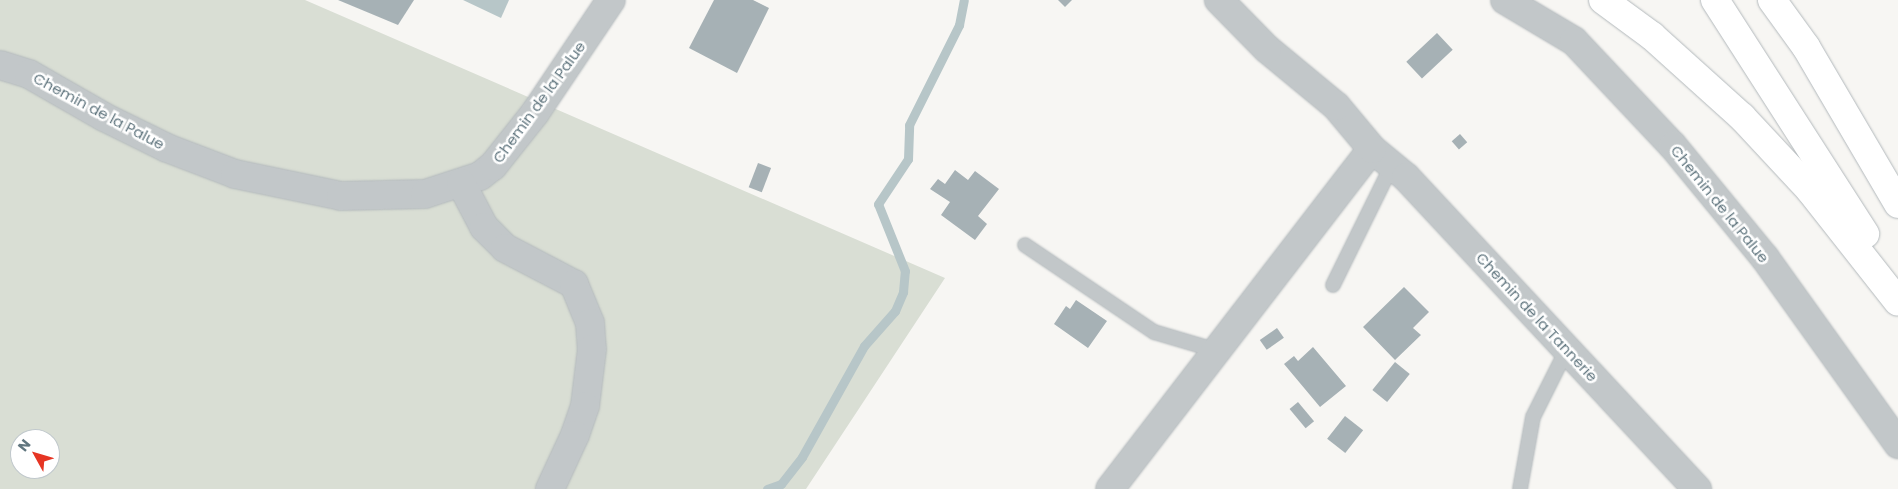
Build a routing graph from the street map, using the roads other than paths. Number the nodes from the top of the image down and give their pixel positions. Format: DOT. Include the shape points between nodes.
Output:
graph roads {
  1 [pos="611,0"];
  2 [pos="1219,0"];
  3 [pos="1505,0"];
  4 [pos="1603,0"];
  5 [pos="1715,0"];
  6 [pos="1772,0"];
  7 [pos="0,65"];
  8 [pos="1382,157"];
  9 [pos="461,183"];
  10 [pos="1898,204"];
  11 [pos="1025,245"];
  12 [pos="1333,285"];
  13 [pos="1898,286"];
  14 [pos="1898,302"];
  15 [pos="1567,348"];
  16 [pos="1218,351"];
  17 [pos="1898,444"];
  18 [pos="550,489"];
  19 [pos="1110,489"];
  20 [pos="1520,489"];
  21 [pos="1696,489"];
  1 -- 9 [label="street, Chemin de la Palue" via="504,154 480,176"];
  2 -- 8 [label="street, Chemin de la Tannerie" via="1267,49 1336,106"];
  3 -- 17 [label="street, Chemin de la Palue" via="1574,41 1673,146 1765,258"];
  4 -- 14 [label="main road" via="1652,36 1748,123 1810,190"];
  5 -- 13 [label="main road"];
  6 -- 10 [label="main road" via="1806,47"];
  7 -- 9 [label="street, Chemin de la Palue" via="29,74 104,117 168,148 235,174 341,196 425,194"];
  8 -- 12 [label="lane"];
  8 -- 15 [label="street, Chemin de la Tannerie"];
  8 -- 16 [label="street"];
  9 -- 18 [label="street" via="484,227 505,248 574,284 590,323 592,349 585,406"];
  11 -- 16 [label="lane" via="1154,332"];
  15 -- 20 [label="lane" via="1533,417"];
  15 -- 21 [label="street, Chemin de la Tannerie"];
  16 -- 19 [label="street"];
}
